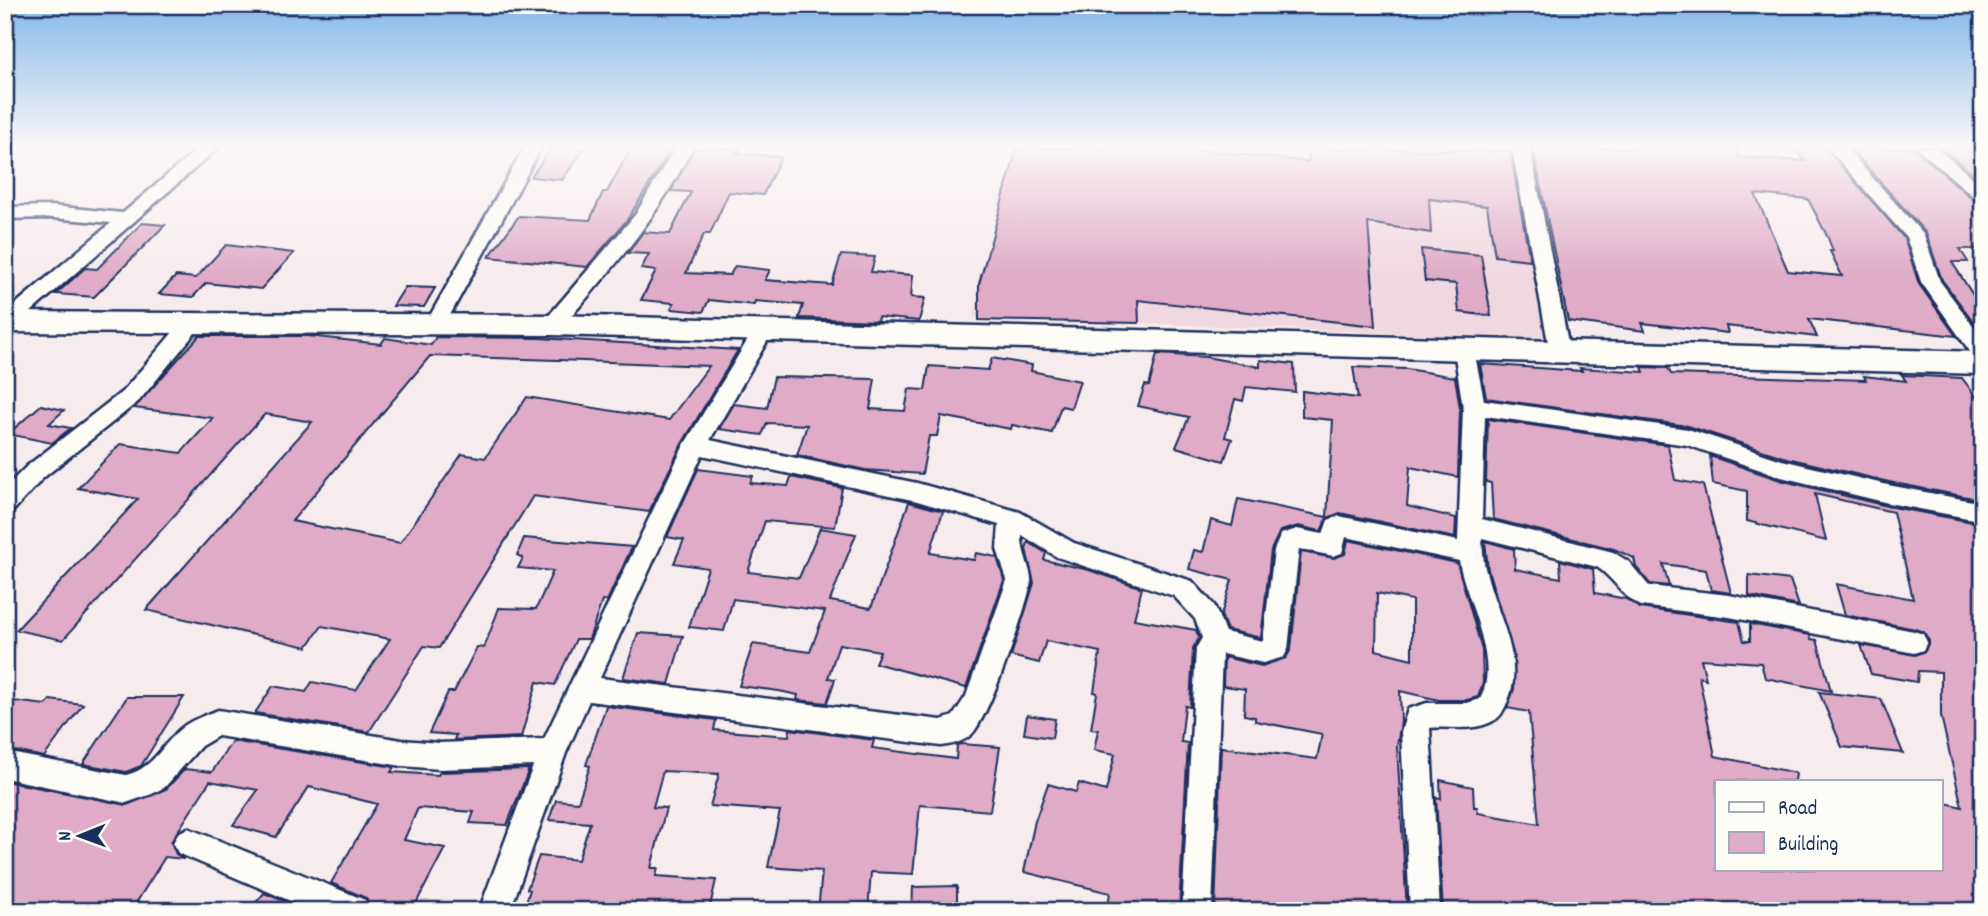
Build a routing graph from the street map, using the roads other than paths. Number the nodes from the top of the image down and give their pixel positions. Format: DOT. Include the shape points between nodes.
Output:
graph roads {
  1 [pos="159,191"];
  2 [pos="509,191"];
  3 [pos="661,191"];
  4 [pos="1529,191"];
  5 [pos="1875,191"];
  6 [pos="5,213"];
  7 [pos="125,219"];
  8 [pos="192,322"];
  9 [pos="6,323"];
  10 [pos="436,323"];
  11 [pos="552,324"];
  12 [pos="763,331"];
  13 [pos="1464,350"];
  14 [pos="1560,353"];
  15 [pos="1983,355"];
  16 [pos="1983,363"];
  17 [pos="1474,406"];
  18 [pos="695,445"];
  19 [pos="5,504"];
  20 [pos="1983,512"];
  21 [pos="1012,519"];
  22 [pos="1471,526"];
  23 [pos="1471,554"];
  24 [pos="1216,641"];
  25 [pos="1914,642"];
  26 [pos="582,688"];
  27 [pos="552,752"];
  28 [pos="5,765"];
  29 [pos="188,843"];
  30 [pos="334,908"];
  31 [pos="494,911"];
  32 [pos="1197,911"];
  33 [pos="1425,911"];
  1 -- 7 [label="street"];
  2 -- 10 [label="street"];
  3 -- 11 [label="street" via="629,236"];
  4 -- 14 [label="street"];
  5 -- 15 [label="street" via="1915,235 1931,282"];
  6 -- 7 [label="street"];
  7 -- 9 [label="street"];
  8 -- 9 [label="main road"];
  8 -- 10 [label="main road"];
  8 -- 19 [label="street" via="131,397 35,472"];
  10 -- 11 [label="main road"];
  11 -- 12 [label="main road"];
  12 -- 13 [label="main road"];
  12 -- 18 [label="street"];
  13 -- 14 [label="main road"];
  13 -- 17 [label="street"];
  14 -- 16 [label="main road"];
  17 -- 20 [label="street" via="1688,438 1781,468"];
  17 -- 22 [label="street"];
  18 -- 21 [label="street" via="917,492"];
  18 -- 26 [label="street"];
  21 -- 24 [label="street" via="1066,550 1183,588 1205,613"];
  21 -- 26 [label="street" via="1009,549 1019,580 977,702 963,725 951,732"];
  22 -- 23 [label="street"];
  22 -- 25 [label="street" via="1604,559 1620,569 1641,595 1741,608"];
  23 -- 24 [label="street" via="1339,526 1333,546 1290,541 1275,649 1263,652"];
  23 -- 33 [label="street" via="1500,664 1499,686 1492,705 1475,716 1431,713 1419,718 1415,732"];
  24 -- 32 [label="street" via="1209,648"];
  26 -- 27 [label="street"];
  27 -- 28 [label="street" via="402,753 218,723 186,738 167,767 137,787 126,789"];
  27 -- 31 [label="street"];
  29 -- 30 [label="street"];
}
